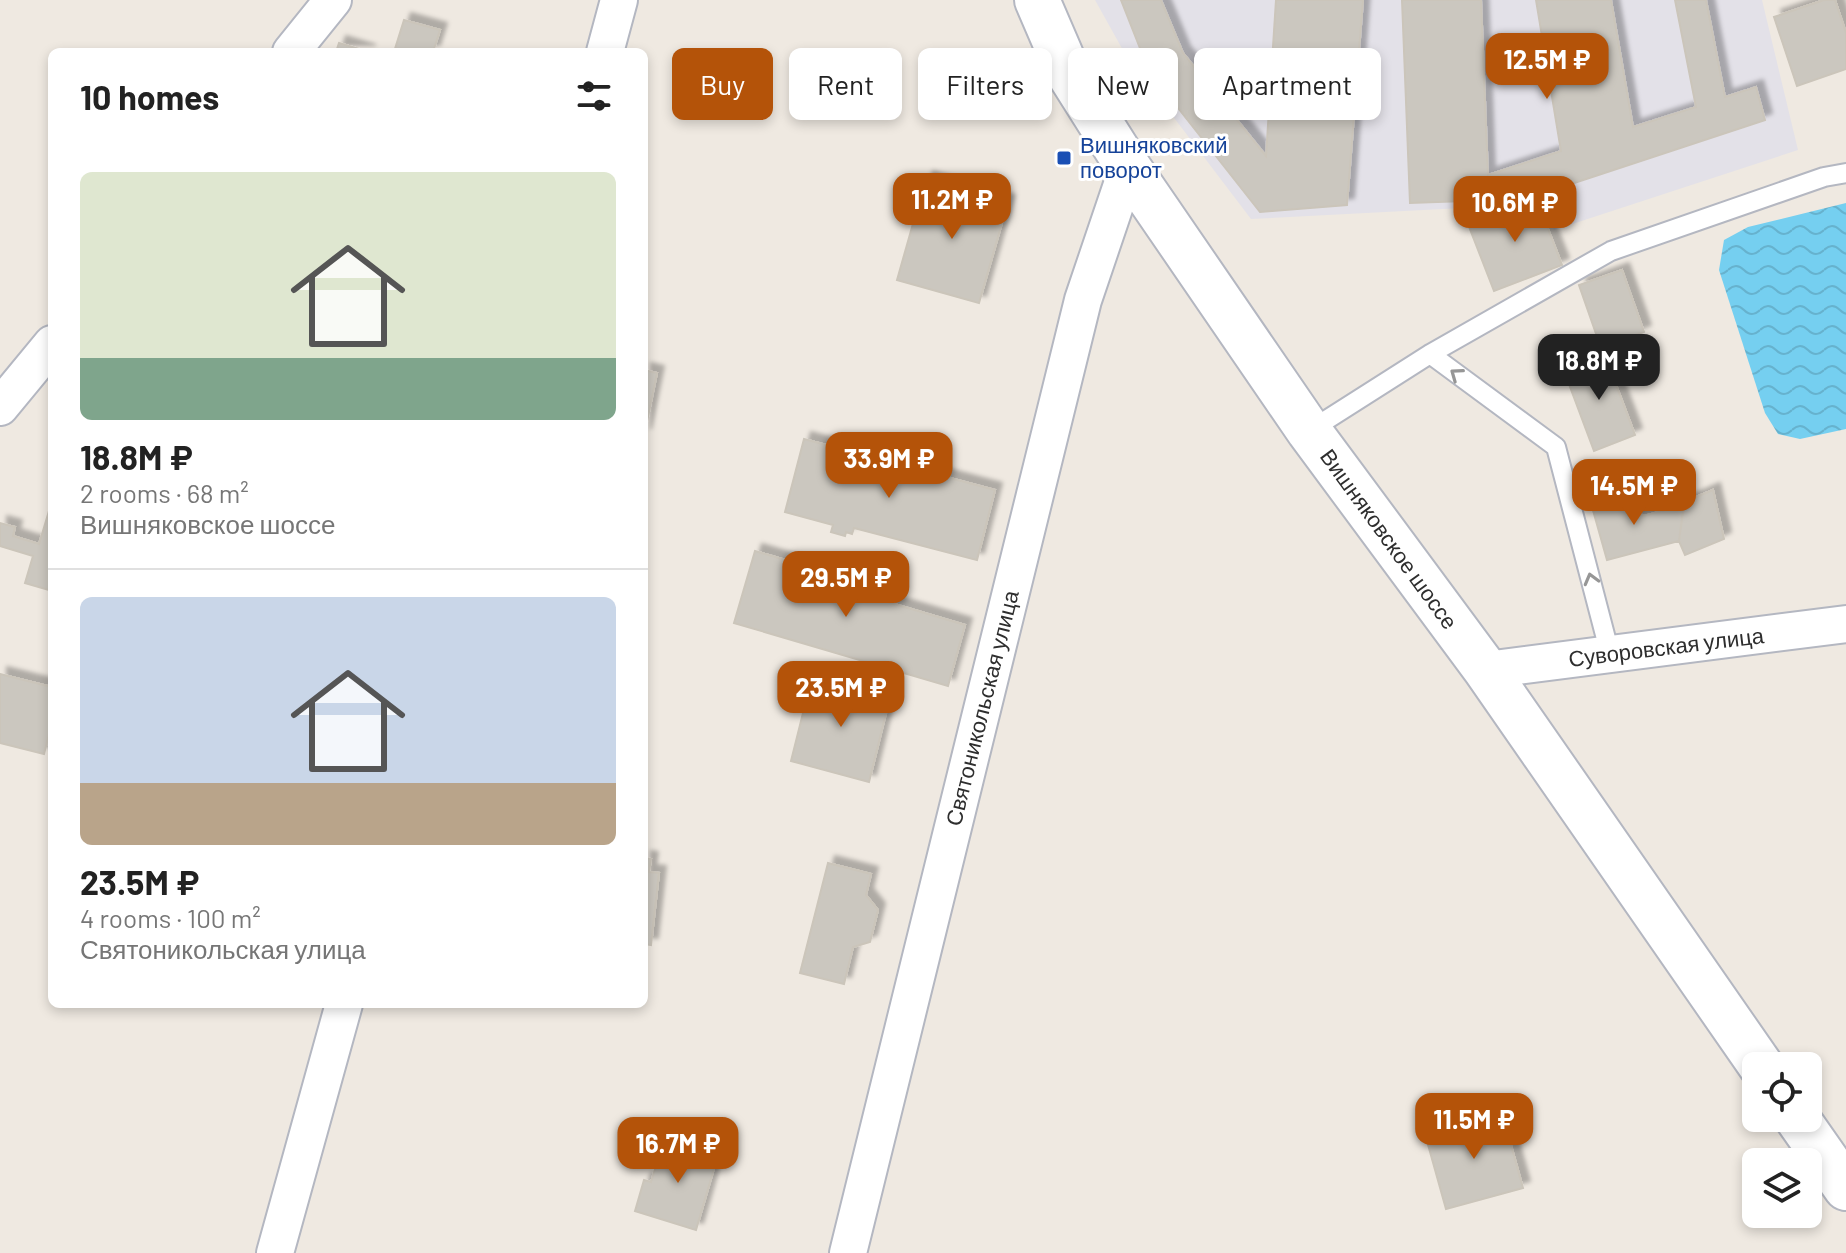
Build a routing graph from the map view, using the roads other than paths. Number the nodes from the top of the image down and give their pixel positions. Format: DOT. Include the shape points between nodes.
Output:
graph roads {
  1 [pos="333,0"];
  2 [pos="619,0"];
  3 [pos="1037,0"];
  4 [pos="294,48"];
  5 [pos="606,48"];
  6 [pos="1128,167"];
  7 [pos="1846,173"];
  8 [pos="48,349"];
  9 [pos="1430,354"];
  10 [pos="0,407"];
  11 [pos="1309,431"];
  12 [pos="1838,618"];
  13 [pos="1610,654"];
  14 [pos="1486,670"];
  15 [pos="343,1008"];
  16 [pos="1751,1052"];
  17 [pos="1807,1132"];
  18 [pos="1846,1188"];
  19 [pos="275,1253"];
  20 [pos="848,1253"];
  1 -- 4 [label="street"];
  2 -- 5 [label="street"];
  3 -- 6 [label="street, Вишняковское шоссе" via="1068,72"];
  6 -- 11 [label="street, Вишняковское шоссе"];
  6 -- 20 [label="street, Святоникольская улица" via="1083,300"];
  7 -- 9 [label="lane" via="1611,251"];
  8 -- 10 [label="street"];
  9 -- 11 [label="lane"];
  13 -- 9 [label="lane, one-way" via="1556,447"];
  11 -- 14 [label="street, Вишняковское шоссе"];
  12 -- 13 [label="street, Суворовская улица"];
  13 -- 14 [label="street, Суворовская улица"];
  14 -- 16 [label="street, Вишняковское шоссе"];
  15 -- 19 [label="street"];
  17 -- 18 [label="street"];
}
